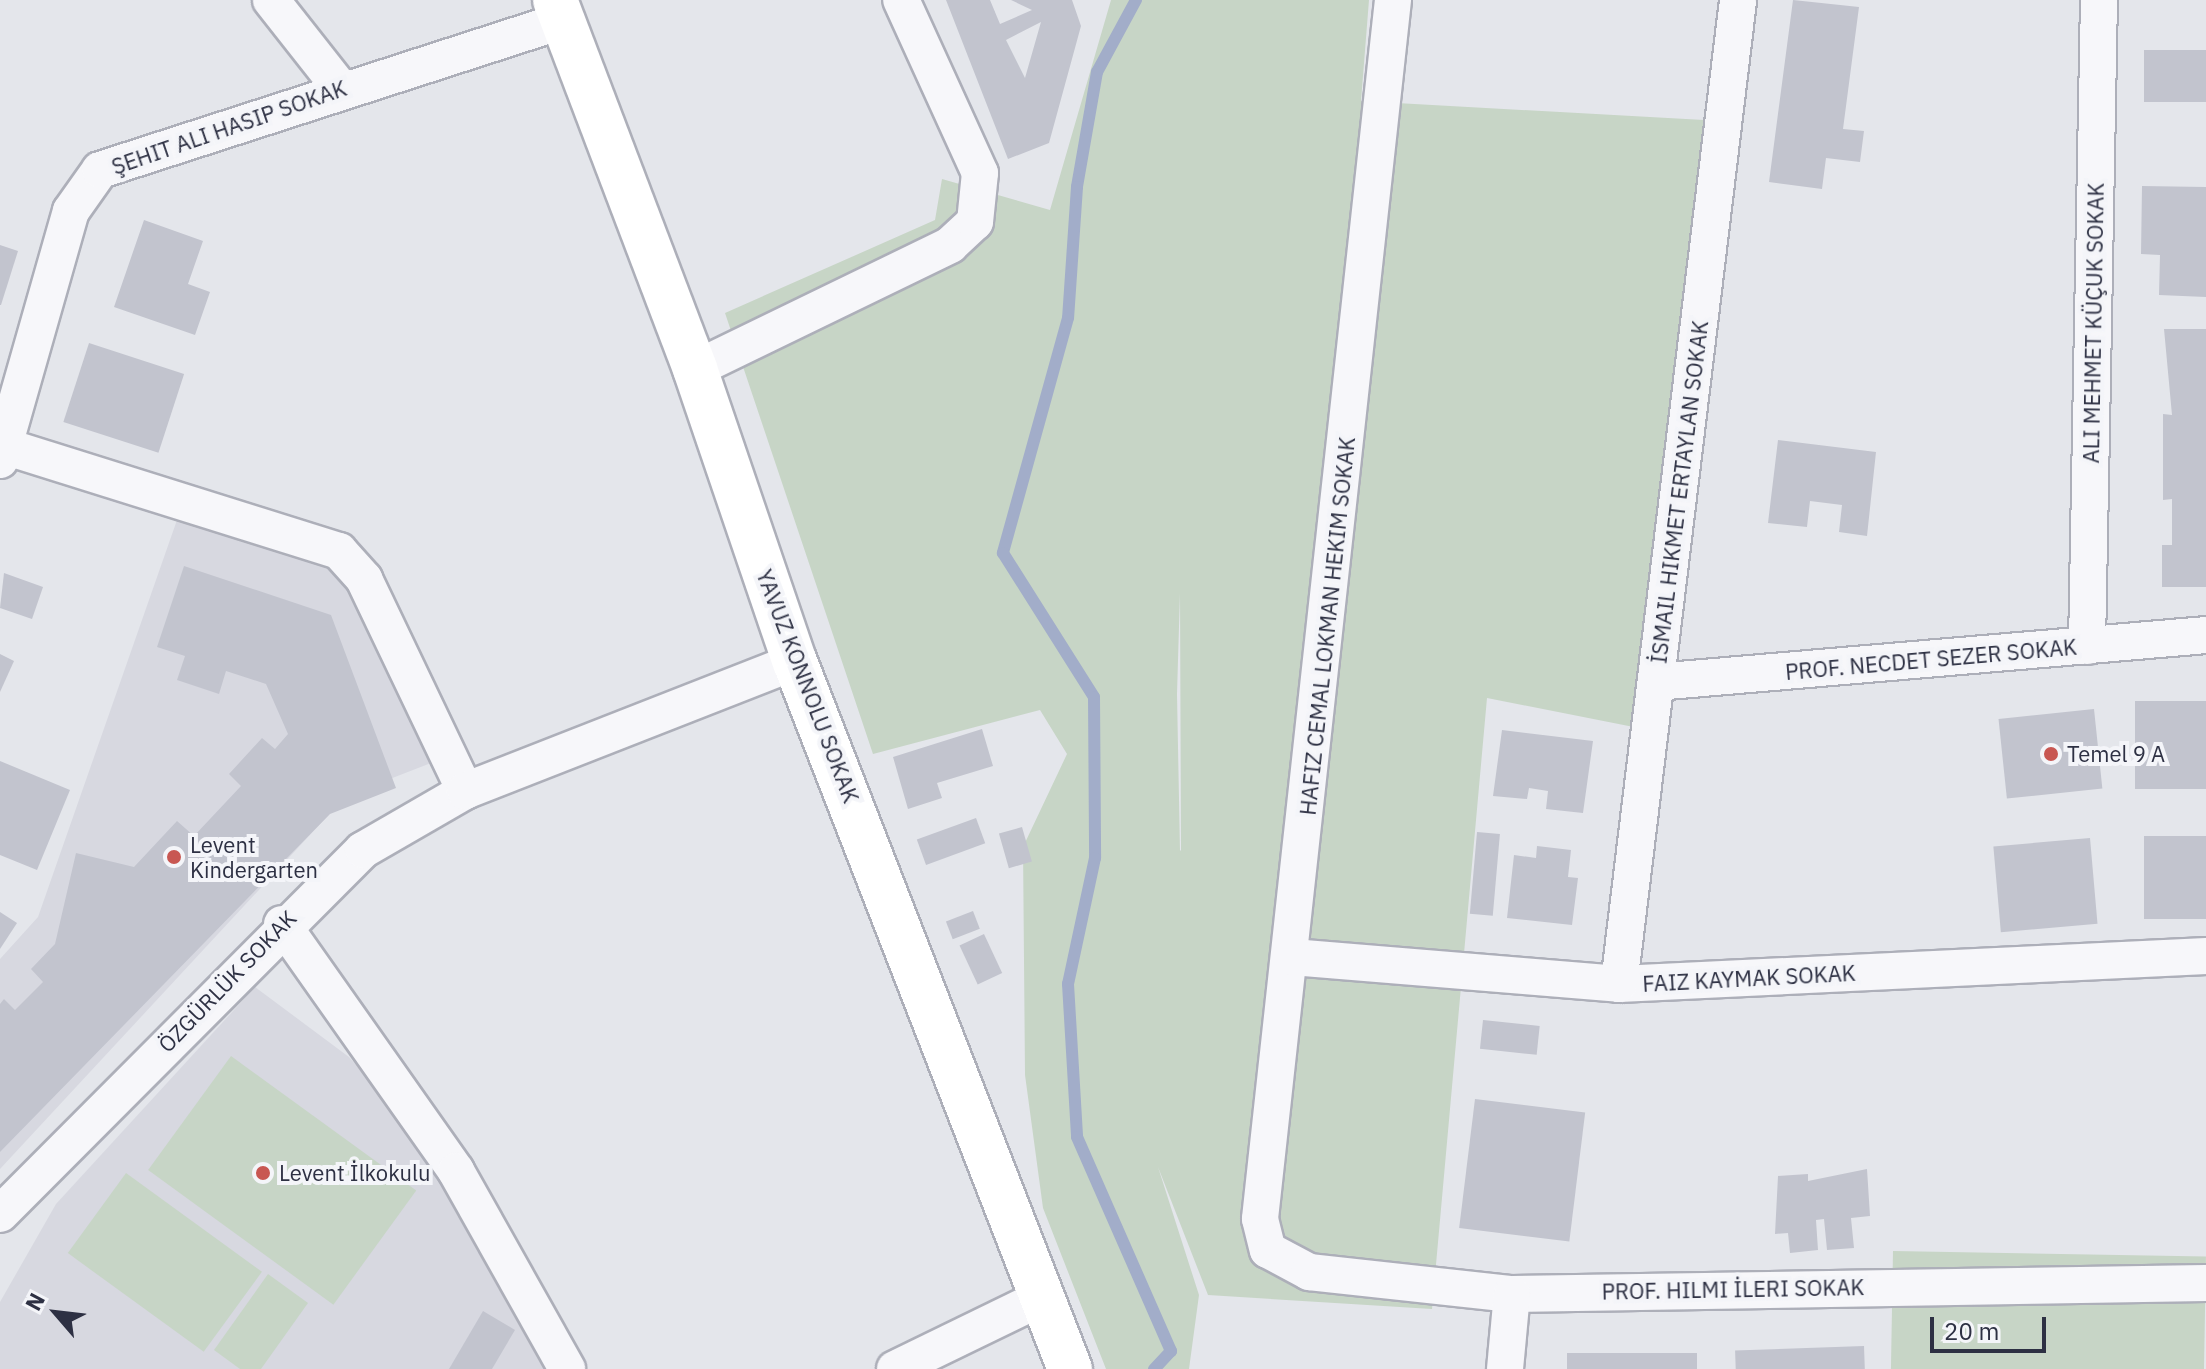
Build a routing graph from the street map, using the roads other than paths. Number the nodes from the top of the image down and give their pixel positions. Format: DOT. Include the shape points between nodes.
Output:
graph roads {
  1 [pos="271,0"];
  2 [pos="901,0"];
  3 [pos="1393,0"];
  4 [pos="1738,0"];
  5 [pos="2099,0"];
  6 [pos="558,10"];
  7 [pos="341,89"];
  8 [pos="695,369"];
  9 [pos="2,453"];
  10 [pos="2206,635"];
  11 [pos="2087,646"];
  12 [pos="795,662"];
  13 [pos="1656,682"];
  14 [pos="465,791"];
  15 [pos="282,924"];
  16 [pos="2206,956"];
  17 [pos="1292,957"];
  18 [pos="1619,984"];
  19 [pos="0,1214"];
  20 [pos="1268,1250"];
  21 [pos="2206,1283"];
  22 [pos="1512,1294"];
  23 [pos="1043,1297"];
  24 [pos="567,1369"];
  25 [pos="895,1369"];
  26 [pos="1070,1369"];
  27 [pos="1505,1369"];
  1 -- 7 [label="street"];
  2 -- 8 [label="street" via="980,173 975,222 950,245"];
  3 -- 17 [label="street, HAFIZ CEMAL LOKMAN HEKIM SOKAK"];
  4 -- 13 [label="street, İSMAIL HIKMET ERTAYLAN SOKAK"];
  5 -- 11 [label="street, ALI MEHMET KÜÇUK SOKAK"];
  6 -- 7 [label="street, ŞEHIT ALI HASIP SOKAK"];
  6 -- 8 [label="street, YAVUZ KONNOLU SOKAK"];
  7 -- 9 [label="street, ŞEHIT ALI HASIP SOKAK" via="123,159 90,178 71,211"];
  8 -- 12 [label="street, YAVUZ KONNOLU SOKAK"];
  9 -- 14 [label="street" via="339,551 364,579"];
  10 -- 11 [label="street, PROF. NECDET SEZER SOKAK"];
  11 -- 13 [label="street, PROF. NECDET SEZER SOKAK"];
  12 -- 14 [label="street, ÖZGÜRLÜK SOKAK"];
  12 -- 23 [label="street, YAVUZ KONNOLU SOKAK"];
  13 -- 18 [label="street, İSMAIL HIKMET ERTAYLAN SOKAK"];
  14 -- 15 [label="street, ÖZGÜRLÜK SOKAK" via="363,850"];
  15 -- 19 [label="street, ÖZGÜRLÜK SOKAK"];
  15 -- 24 [label="street" via="456,1171"];
  16 -- 18 [label="street, FAIZ KAYMAK SOKAK"];
  17 -- 18 [label="street, FAIZ KAYMAK SOKAK"];
  17 -- 20 [label="street, HAFIZ CEMAL LOKMAN HEKIM SOKAK" via="1260,1219"];
  20 -- 22 [label="street, PROF. HILMI İLERI SOKAK" via="1309,1272"];
  21 -- 22 [label="street, PROF. HILMI İLERI SOKAK"];
  22 -- 27 [label="street"];
  23 -- 25 [label="street"];
  23 -- 26 [label="street, YAVUZ KONNOLU SOKAK"];
}
